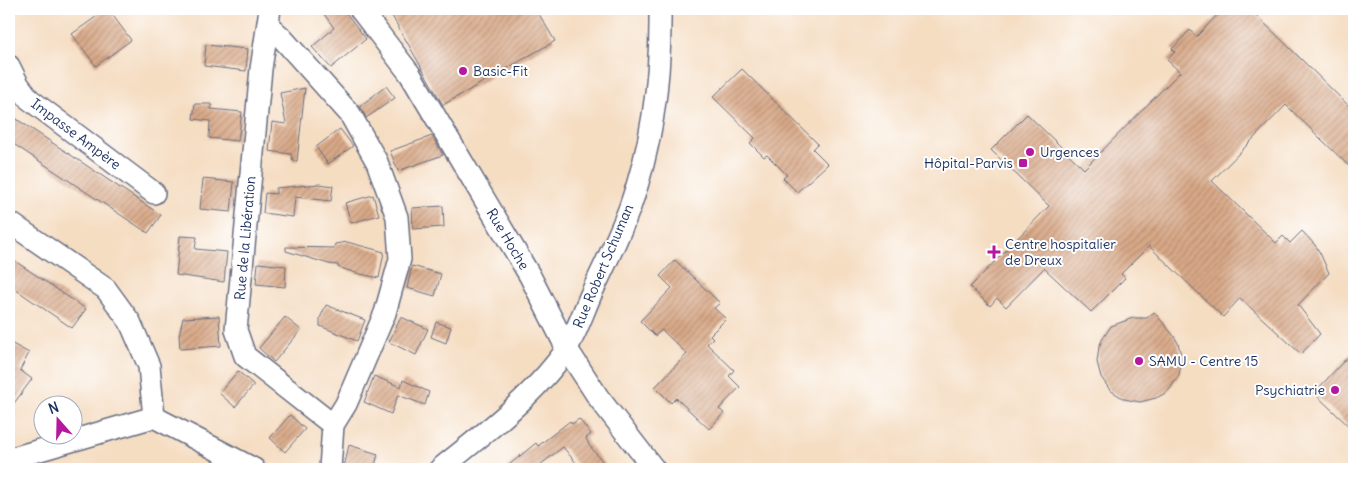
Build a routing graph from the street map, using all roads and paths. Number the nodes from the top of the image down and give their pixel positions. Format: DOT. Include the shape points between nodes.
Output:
graph roads {
  1 [pos="360,9"];
  2 [pos="660,9"];
  3 [pos="269,17"];
  4 [pos="9,66"];
  5 [pos="154,193"];
  6 [pos="9,222"];
  7 [pos="566,349"];
  8 [pos="154,416"];
  9 [pos="332,425"];
  10 [pos="9,459"];
  11 [pos="254,469"];
  12 [pos="330,469"];
  13 [pos="440,469"];
  14 [pos="654,469"];
  1 -- 7 [label="street, Rue Hoche" via="410,74 530,276"];
  2 -- 7 [label="street, Rue Robert Schuman" via="657,92 644,158 623,226"];
  3 -- 9 [label="street, Rue de la Libération" via="236,330 245,356"];
  3 -- 9 [label="street" via="282,38 350,114 377,162 398,217 400,259 385,313 346,404"];
  4 -- 5 [label="street, Impasse Ampère" via="29,99"];
  6 -- 8 [label="street" via="106,289 130,322 149,366"];
  7 -- 13 [label="street, Rue Robert Schuman" via="518,403"];
  7 -- 14 [label="street, Rue Hoche" via="598,397"];
  8 -- 10 [label="street"];
  8 -- 11 [label="street"];
  9 -- 12 [label="street"];
}
